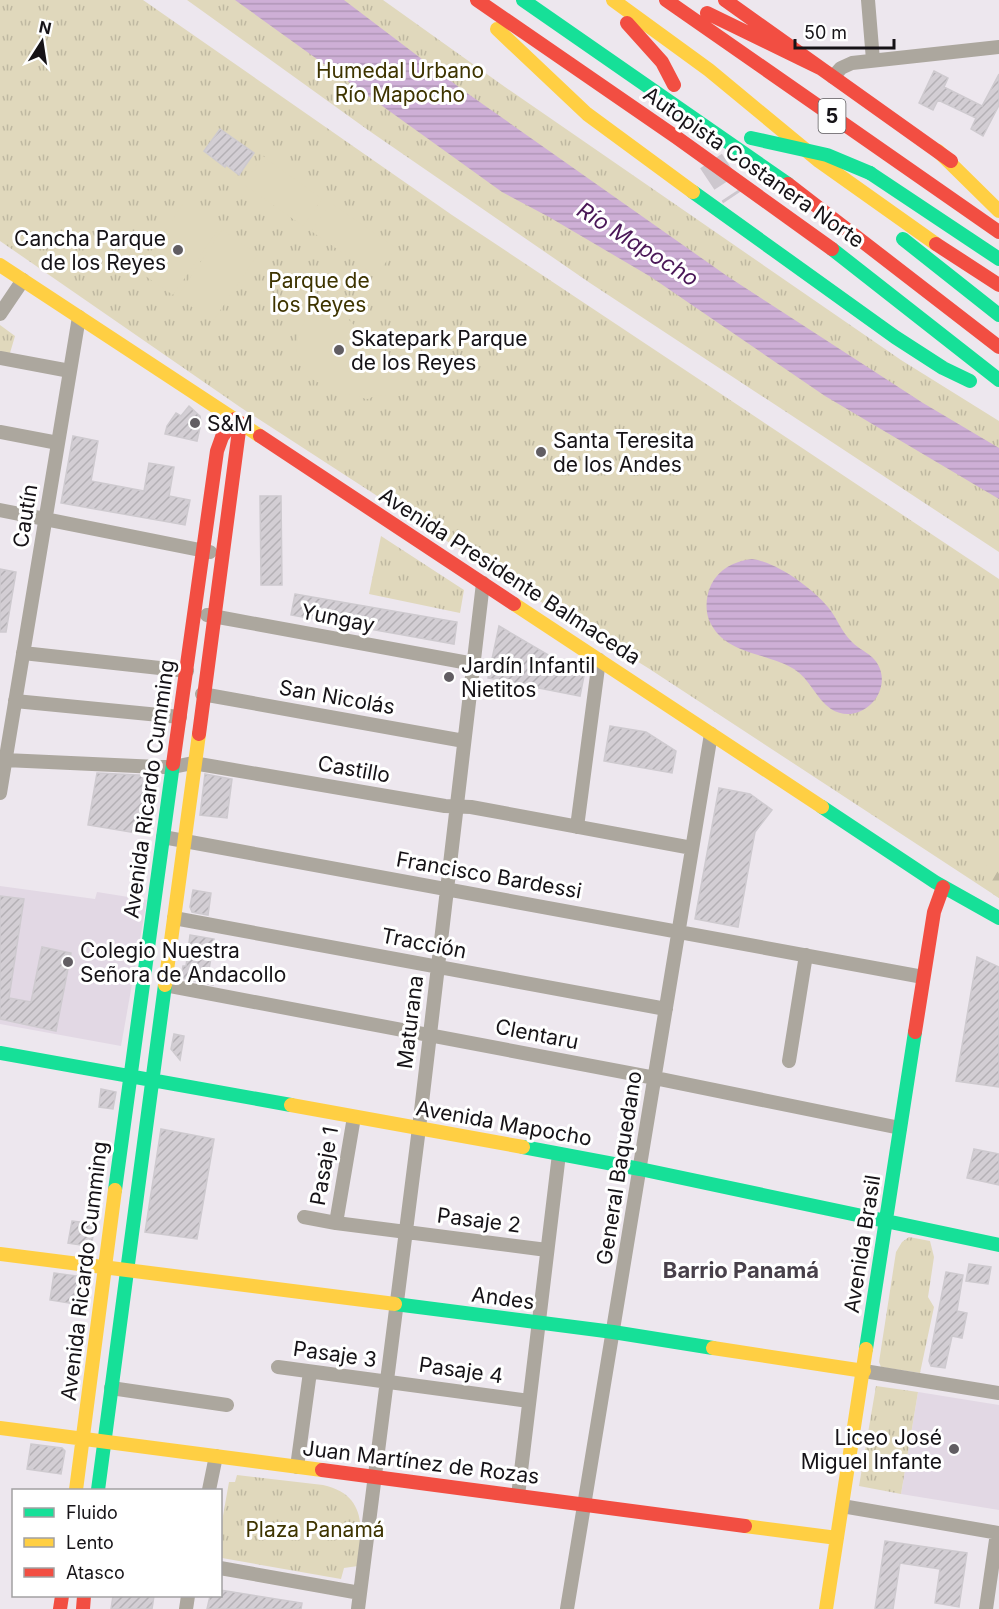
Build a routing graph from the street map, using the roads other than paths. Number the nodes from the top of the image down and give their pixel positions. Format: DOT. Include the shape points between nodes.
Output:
graph roads {
  1 [pos="467,0"];
  2 [pos="477,0"];
  3 [pos="523,0"];
  4 [pos="603,0"];
  5 [pos="613,0"];
  6 [pos="666,0"];
  7 [pos="681,0"];
  8 [pos="725,0"];
  9 [pos="868,0"];
  10 [pos="999,47"];
  11 [pos="873,60"];
  12 [pos="828,73"];
  13 [pos="674,85"];
  14 [pos="686,111"];
  15 [pos="938,151"];
  16 [pos="819,161"];
  17 [pos="999,194"];
  18 [pos="999,211"];
  19 [pos="999,232"];
  20 [pos="999,259"];
  21 [pos="0,265"];
  22 [pos="23,280"];
  23 [pos="999,285"];
  24 [pos="0,314"];
  25 [pos="999,315"];
  26 [pos="79,317"];
  27 [pos="903,323"];
  28 [pos="999,347"];
  29 [pos="0,358"];
  30 [pos="70,371"];
  31 [pos="999,380"];
  32 [pos="970,381"];
  33 [pos="237,421"];
  34 [pos="0,432"];
  35 [pos="58,443"];
  36 [pos="0,510"];
  37 [pos="45,519"];
  38 [pos="204,551"];
  39 [pos="221,555"];
  40 [pos="483,583"];
  41 [pos="195,612"];
  42 [pos="213,616"];
  43 [pos="23,653"];
  44 [pos="599,660"];
  45 [pos="474,664"];
  46 [pos="187,671"];
  47 [pos="202,694"];
  48 [pos="15,701"];
  49 [pos="180,717"];
  50 [pos="711,734"];
  51 [pos="465,741"];
  52 [pos="5,760"];
  53 [pos="193,763"];
  54 [pos="173,767"];
  55 [pos="0,793"];
  56 [pos="457,807"];
  57 [pos="577,827"];
  58 [pos="163,837"];
  59 [pos="184,840"];
  60 [pos="692,848"];
  61 [pos="943,887"];
  62 [pos="447,889"];
  63 [pos="174,918"];
  64 [pos="999,918"];
  65 [pos="679,932"];
  66 [pos="807,955"];
  67 [pos="438,967"];
  68 [pos="923,976"];
  69 [pos="165,985"];
  70 [pos="666,1009"];
  71 [pos="430,1036"];
  72 [pos="0,1053"];
  73 [pos="789,1061"];
  74 [pos="130,1075"];
  75 [pos="152,1078"];
  76 [pos="655,1078"];
  77 [pos="354,1117"];
  78 [pos="419,1128"];
  79 [pos="900,1128"];
  80 [pos="558,1154"];
  81 [pos="640,1169"];
  82 [pos="304,1217"];
  83 [pos="886,1220"];
  84 [pos="336,1223"];
  85 [pos="406,1232"];
  86 [pos="999,1245"];
  87 [pos="547,1250"];
  88 [pos="0,1254"];
  89 [pos="106,1268"];
  90 [pos="127,1271"];
  91 [pos="396,1305"];
  92 [pos="538,1323"];
  93 [pos="613,1332"];
  94 [pos="278,1367"];
  95 [pos="864,1371"];
  96 [pos="310,1372"];
  97 [pos="387,1382"];
  98 [pos="111,1388"];
  99 [pos="999,1393"];
  100 [pos="529,1401"];
  101 [pos="227,1405"];
  102 [pos="0,1428"];
  103 [pos="83,1438"];
  104 [pos="104,1441"];
  105 [pos="216,1456"];
  106 [pos="297,1467"];
  107 [pos="375,1477"];
  108 [pos="76,1489"];
  109 [pos="98,1489"];
  110 [pos="209,1489"];
  111 [pos="518,1496"];
  112 [pos="585,1504"];
  113 [pos="843,1506"];
  114 [pos="998,1533"];
  115 [pos="837,1538"];
  116 [pos="222,1568"];
  117 [pos="360,1593"];
  118 [pos="358,1609"];
  119 [pos="567,1609"];
  120 [pos="826,1609"];
  121 [pos="986,1609"];
  1 -- 32 [label="main road" via="574,102 623,142 895,337"];
  2 -- 31 [label="main road, Autopista Costanera Norte" via="828,244"];
  3 -- 14 [label="main road, Autopista Costanera Norte"];
  4 -- 13 [label="main road" via="650,47"];
  5 -- 16 [label="main road, 5" via="709,70"];
  6 -- 19 [label="main road, 5"];
  7 -- 12 [label="main road"];
  8 -- 12 [label="main road"];
  9 -- 11 [label="street"];
  10 -- 11 [label="street"];
  11 -- 12 [label="street"];
  12 -- 15 [label="main road"];
  14 -- 20 [label="main road, bridge" via="751,138 855,164"];
  14 -- 28 [label="main road, Autopista Costanera Norte" via="793,187"];
  15 -- 17 [label="main road"];
  15 -- 18 [label="main road"];
  16 -- 23 [label="main road, 5"];
  16 -- 25 [label="main road" via="919,252"];
  21 -- 22 [label="main road, Avenida Presidente Balmaceda"];
  22 -- 24 [label="street"];
  22 -- 26 [label="main road, Avenida Presidente Balmaceda"];
  26 -- 30 [label="street, Cautín"];
  26 -- 33 [label="main road, Avenida Presidente Balmaceda"];
  27 -- 31 [label="main road"];
  29 -- 30 [label="street"];
  30 -- 35 [label="street, Cautín"];
  33 -- 38 [label="main road, Avenida Ricardo Cumming" via="222,437 217,451"];
  33 -- 39 [label="main road, Avenida Ricardo Cumming"];
  33 -- 40 [label="main road, Avenida Presidente Balmaceda"];
  34 -- 35 [label="street"];
  35 -- 37 [label="street, Cautín"];
  36 -- 37 [label="street"];
  37 -- 38 [label="street"];
  37 -- 43 [label="street, Cautín"];
  38 -- 39 [label="street"];
  38 -- 41 [label="main road, Avenida Ricardo Cumming"];
  39 -- 42 [label="main road, Avenida Ricardo Cumming"];
  40 -- 44 [label="main road, Avenida Presidente Balmaceda"];
  40 -- 45 [label="street, Maturana"];
  41 -- 42 [label="street, Yungay"];
  41 -- 46 [label="main road, Avenida Ricardo Cumming"];
  42 -- 45 [label="street, Yungay"];
  42 -- 47 [label="main road, Avenida Ricardo Cumming"];
  43 -- 46 [label="street"];
  43 -- 48 [label="street, Cautín"];
  44 -- 50 [label="main road, Avenida Presidente Balmaceda"];
  44 -- 57 [label="street"];
  45 -- 51 [label="street, Maturana"];
  46 -- 49 [label="main road, Avenida Ricardo Cumming"];
  47 -- 51 [label="street, San Nicolás"];
  47 -- 53 [label="main road, Avenida Ricardo Cumming"];
  48 -- 49 [label="street"];
  48 -- 52 [label="street, Cautín"];
  49 -- 54 [label="main road, Avenida Ricardo Cumming"];
  50 -- 60 [label="street, General Baquedano"];
  50 -- 61 [label="main road, Avenida Presidente Balmaceda"];
  51 -- 56 [label="street, Maturana"];
  52 -- 54 [label="street, Castillo"];
  52 -- 55 [label="street, Cautín"];
  53 -- 54 [label="street, Castillo"];
  53 -- 56 [label="street, Castillo"];
  53 -- 59 [label="main road, Avenida Ricardo Cumming"];
  54 -- 58 [label="main road, Avenida Ricardo Cumming"];
  56 -- 57 [label="street, Castillo"];
  56 -- 62 [label="street, Maturana"];
  57 -- 60 [label="street, Castillo"];
  58 -- 59 [label="street, Francisco Bardessi"];
  58 -- 74 [label="main road, Avenida Ricardo Cumming"];
  59 -- 62 [label="street, Francisco Bardessi"];
  59 -- 63 [label="main road, Avenida Ricardo Cumming"];
  60 -- 65 [label="street, General Baquedano"];
  61 -- 64 [label="main road, Avenida Presidente Balmaceda"];
  61 -- 68 [label="main road, Avenida Brasil" via="934,912"];
  62 -- 65 [label="street, Francisco Bardessi"];
  62 -- 67 [label="street, Maturana"];
  63 -- 67 [label="street, Tracción"];
  63 -- 69 [label="main road, Avenida Ricardo Cumming"];
  65 -- 66 [label="street, Francisco Bardessi"];
  65 -- 70 [label="street, General Baquedano"];
  66 -- 68 [label="street, Francisco Bardessi"];
  66 -- 73 [label="street"];
  67 -- 70 [label="street, Tracción"];
  67 -- 71 [label="street, Maturana"];
  68 -- 79 [label="main road, Avenida Brasil"];
  69 -- 71 [label="street, Clentaru"];
  69 -- 75 [label="main road, Avenida Ricardo Cumming"];
  70 -- 76 [label="street, General Baquedano"];
  71 -- 76 [label="street, Clentaru"];
  71 -- 78 [label="street, Maturana"];
  72 -- 74 [label="main road, Avenida Mapocho"];
  74 -- 75 [label="main road, Avenida Mapocho"];
  74 -- 89 [label="main road, Avenida Ricardo Cumming"];
  75 -- 77 [label="main road, Avenida Mapocho"];
  75 -- 90 [label="main road, Avenida Ricardo Cumming"];
  76 -- 79 [label="street, Clentaru"];
  76 -- 81 [label="street, General Baquedano"];
  77 -- 78 [label="main road, Avenida Mapocho"];
  77 -- 84 [label="street, Pasaje 1"];
  78 -- 80 [label="main road, Avenida Mapocho"];
  78 -- 85 [label="street, Maturana"];
  79 -- 83 [label="main road, Avenida Brasil"];
  80 -- 81 [label="main road, Avenida Mapocho"];
  80 -- 87 [label="street"];
  81 -- 83 [label="main road, Avenida Mapocho"];
  81 -- 93 [label="street, General Baquedano"];
  82 -- 84 [label="street, Pasaje 1"];
  83 -- 86 [label="main road, Avenida Mapocho"];
  83 -- 95 [label="main road, Avenida Brasil"];
  84 -- 85 [label="street, Pasaje 1"];
  85 -- 87 [label="street, Pasaje 2"];
  85 -- 91 [label="street, Maturana"];
  87 -- 92 [label="street"];
  88 -- 89 [label="main road, Andes"];
  89 -- 90 [label="main road, Andes"];
  89 -- 103 [label="main road, Avenida Ricardo Cumming"];
  90 -- 91 [label="main road, Andes"];
  90 -- 98 [label="main road, Avenida Ricardo Cumming"];
  91 -- 92 [label="main road, Andes"];
  91 -- 97 [label="street, Maturana"];
  92 -- 93 [label="main road, Andes"];
  92 -- 100 [label="street"];
  93 -- 95 [label="main road, Andes"];
  93 -- 112 [label="street, General Baquedano"];
  94 -- 96 [label="street, Pasaje 3"];
  95 -- 99 [label="street, Andes"];
  95 -- 113 [label="main road, Avenida Brasil"];
  96 -- 97 [label="street, Pasaje 3"];
  96 -- 106 [label="street"];
  97 -- 100 [label="street, Pasaje 4"];
  97 -- 107 [label="street, Maturana"];
  98 -- 101 [label="street"];
  98 -- 104 [label="main road, Avenida Ricardo Cumming"];
  100 -- 111 [label="street"];
  102 -- 103 [label="main road, Juan Martínez de Rozas"];
  103 -- 104 [label="main road, Juan Martínez de Rozas"];
  103 -- 108 [label="main road, Avenida Ricardo Cumming"];
  104 -- 105 [label="main road, Juan Martínez de Rozas"];
  104 -- 109 [label="main road, Avenida Ricardo Cumming"];
  105 -- 106 [label="main road, Juan Martínez de Rozas"];
  105 -- 110 [label="street"];
  106 -- 107 [label="main road, Juan Martínez de Rozas"];
  107 -- 111 [label="main road, Juan Martínez de Rozas"];
  107 -- 117 [label="street, Maturana"];
  111 -- 112 [label="main road, Juan Martínez de Rozas"];
  112 -- 115 [label="main road, Juan Martínez de Rozas"];
  112 -- 119 [label="street, General Baquedano"];
  113 -- 114 [label="street"];
  113 -- 115 [label="main road, Avenida Brasil"];
  114 -- 121 [label="street"];
  115 -- 120 [label="main road, Avenida Brasil"];
  116 -- 117 [label="street"];
  117 -- 118 [label="street, Maturana"];
}
